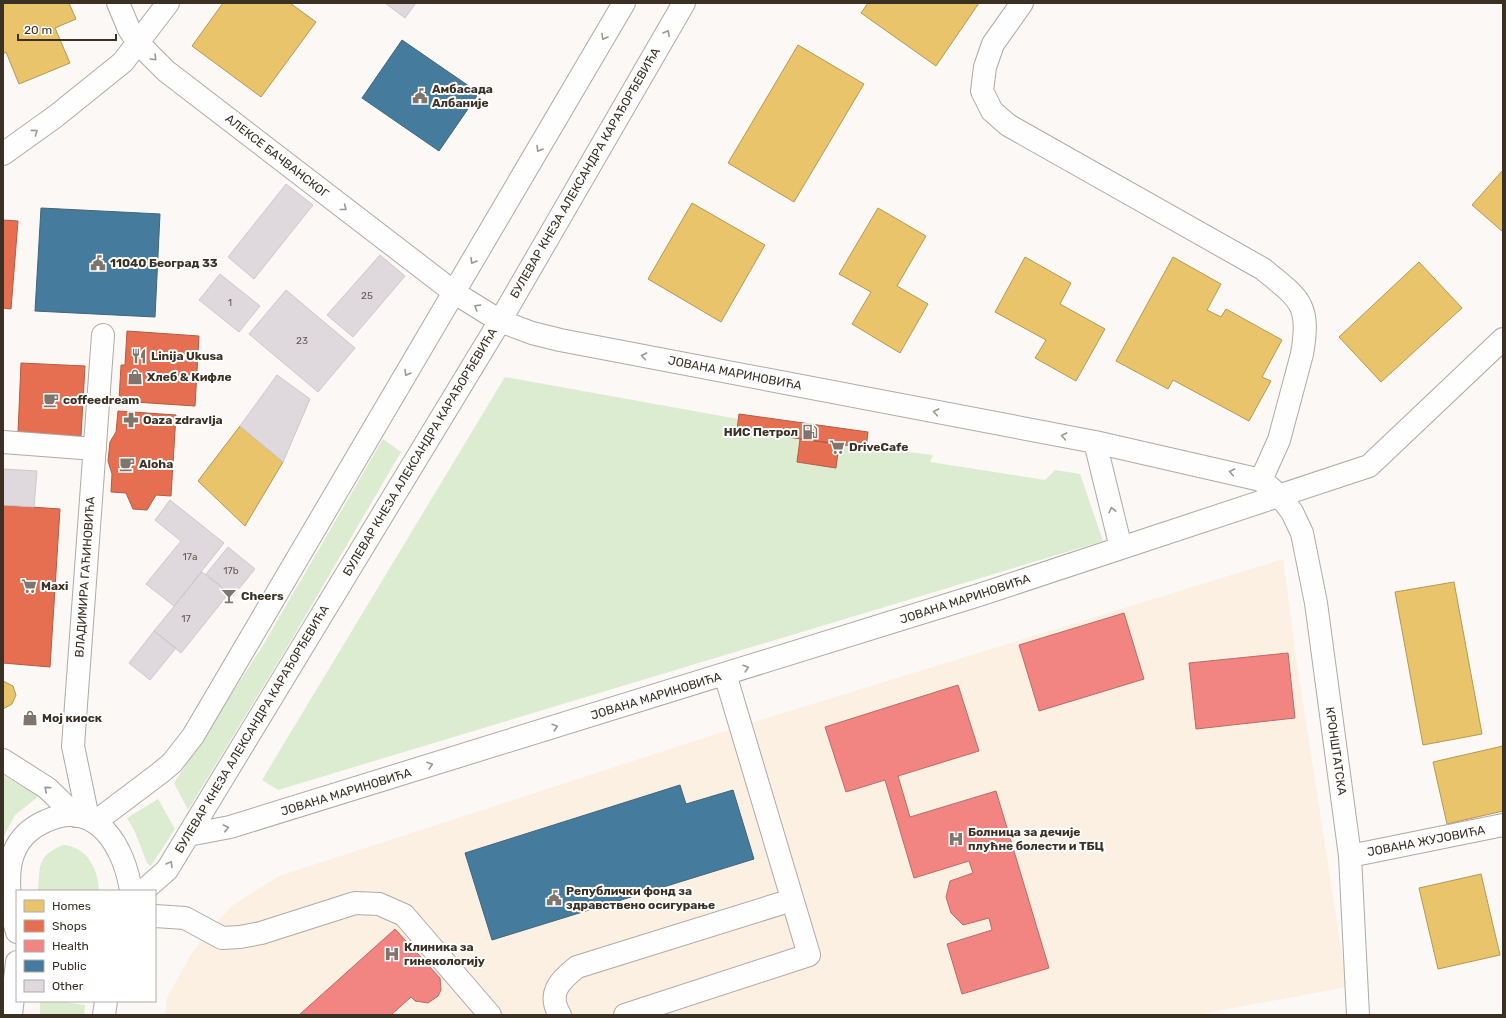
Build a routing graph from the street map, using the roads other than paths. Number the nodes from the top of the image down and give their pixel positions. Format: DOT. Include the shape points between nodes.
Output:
graph roads {
  1 [pos="118,3"];
  2 [pos="168,3"];
  3 [pos="624,3"];
  4 [pos="684,3"];
  5 [pos="1022,3"];
  6 [pos="138,43"];
  7 [pos="3,154"];
  8 [pos="455,293"];
  9 [pos="500,321"];
  10 [pos="103,335"];
  11 [pos="1503,339"];
  12 [pos="3,442"];
  13 [pos="1095,442"];
  14 [pos="95,449"];
  15 [pos="1261,480"];
  16 [pos="1279,495"];
  17 [pos="1121,548"];
  18 [pos="725,674"];
  19 [pos="3,760"];
  20 [pos="86,819"];
  21 [pos="1503,825"];
  22 [pos="188,835"];
  23 [pos="1350,856"];
  24 [pos="6,867"];
  25 [pos="131,890"];
  26 [pos="144,890"];
  27 [pos="792,900"];
  28 [pos="156,916"];
  29 [pos="16,927"];
  30 [pos="16,971"];
  31 [pos="106,1002"];
  32 [pos="11,1015"];
  33 [pos="104,1015"];
  34 [pos="490,1015"];
  35 [pos="560,1015"];
  36 [pos="625,1015"];
  37 [pos="1358,1015"];
  1 -- 6 [label="street, АЛЕКСЕ БАЧВАНСКОГ"];
  2 -- 6 [label="street"];
  3 -- 8 [label="street, one-way"];
  9 -- 4 [label="street, БУЛЕВАР КНЕЗА АЛЕКСАНДРА КАРАЂОРЂЕВИЋА, one-way"];
  5 -- 15 [label="street" via="993,44 985,67 982,91 992,112 1008,125 1263,269 1300,303 1304,317 1302,354 1279,440"];
  7 -- 6 [label="street, one-way" via="111,72"];
  6 -- 8 [label="street, АЛЕКСЕ БАЧВАНСКОГ, one-way" via="166,71"];
  9 -- 8 [label="street, ЈОВАНА МАРИНОВИЋА, one-way"];
  8 -- 20 [label="street, one-way" via="194,736 172,763 160,773"];
  13 -- 9 [label="street, ЈОВАНА МАРИНОВИЋА, one-way" via="560,340"];
  9 -- 22 [label="street, БУЛЕВАР КНЕЗА АЛЕКСАНДРА КАРАЂОРЂЕВИЋА"];
  10 -- 14 [label="street, ВЛАДИМИРА ГАЋИНОВИЋА"];
  11 -- 16 [label="street" via="1369,466"];
  12 -- 14 [label="street"];
  15 -- 13 [label="street, ЈОВАНА МАРИНОВИЋА, one-way"];
  17 -- 13 [label="street, one-way"];
  14 -- 20 [label="street, ВЛАДИМИРА ГАЋИНОВИЋА" via="73,746"];
  15 -- 16 [label="street, ЈОВАНА МАРИНОВИЋА"];
  16 -- 17 [label="street, ЈОВАНА МАРИНОВИЋА"];
  16 -- 23 [label="street, КРОНШТАТСКА" via="1292,512 1302,533 1316,603"];
  18 -- 17 [label="street, ЈОВАНА МАРИНОВИЋА, one-way"];
  22 -- 18 [label="street, ЈОВАНА МАРИНОВИЋА, one-way" via="230,828"];
  18 -- 27 [label="street"];
  20 -- 19 [label="street, one-way" via="47,788"];
  20 -- 24 [label="street" via="62,816 49,819 27,833 19,842"];
  20 -- 25 [label="street" via="106,831 121,854"];
  21 -- 23 [label="street, ЈОВАНА ЖУЈОВИЋА"];
  26 -- 22 [label="street, БУЛЕВАР КНЕЗА АЛЕКСАНДРА КАРАЂОРЂЕВИЋА, one-way" via="167,870"];
  23 -- 37 [label="street, КРОНШТАТСКА"];
  24 -- 29 [label="street"];
  27 -- 35 [label="street" via="576,967 563,978 555,990 555,1006"];
  27 -- 36 [label="street" via="809,954"];
  28 -- 34 [label="street" via="185,918 222,938 240,938 355,903 379,904 404,915"];
  30 -- 32 [label="street"];
  31 -- 33 [label="street"];
}
